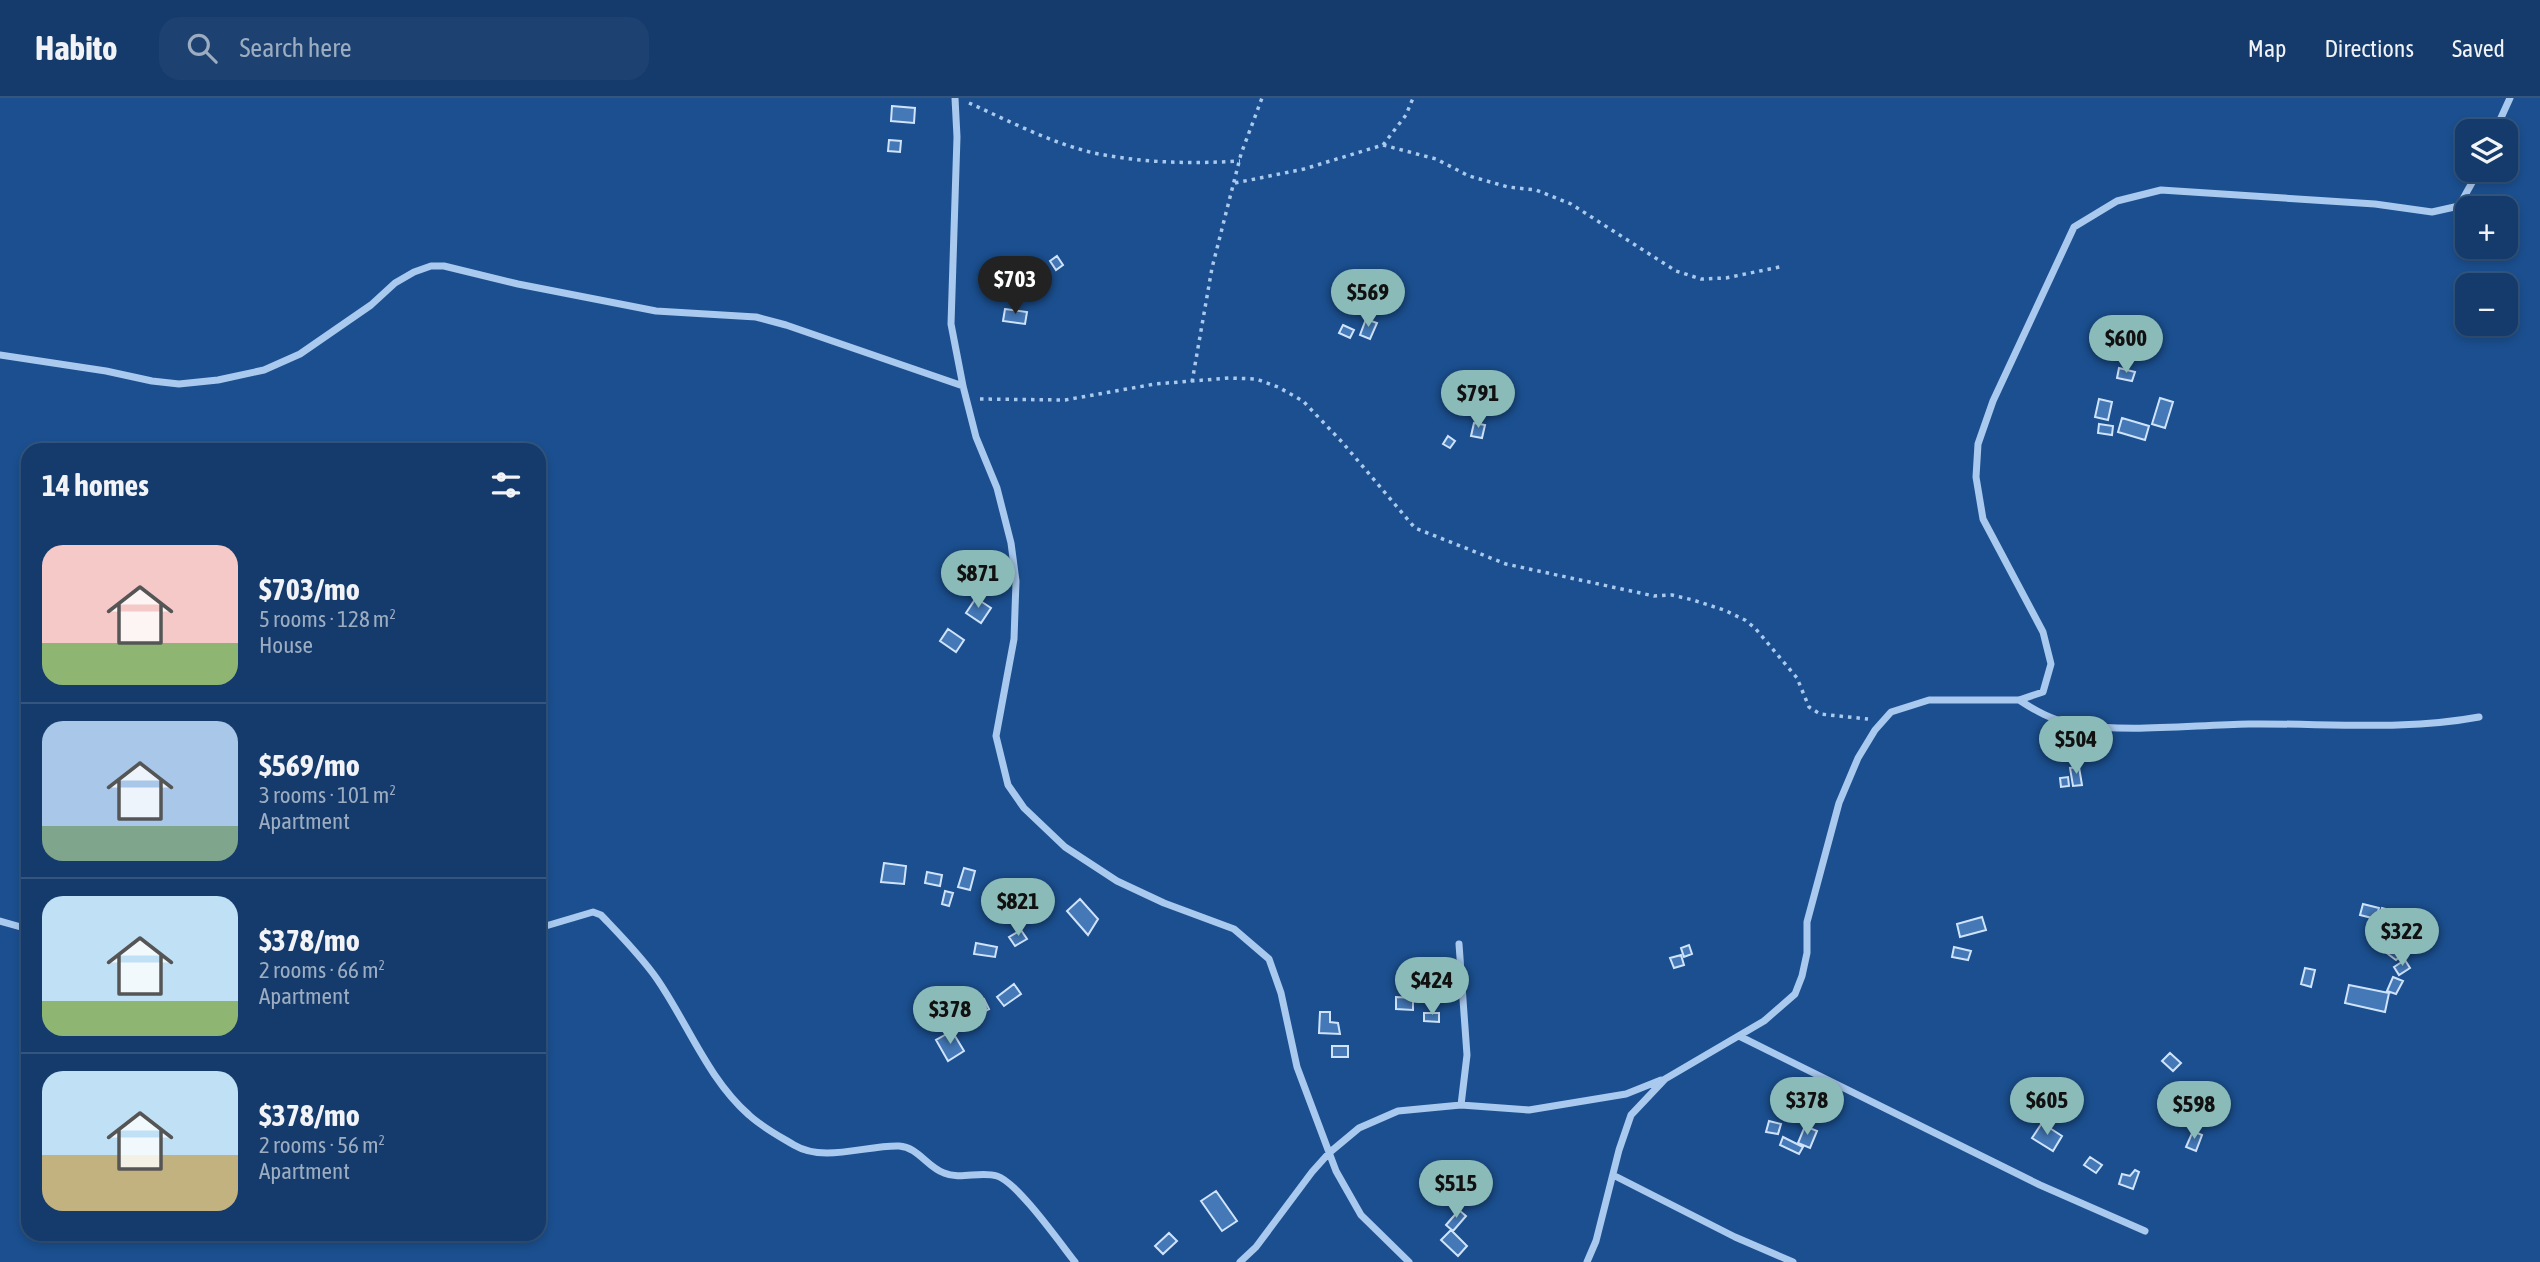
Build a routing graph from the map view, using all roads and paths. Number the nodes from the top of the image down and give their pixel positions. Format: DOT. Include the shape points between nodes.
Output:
graph roads {
  1 [pos="955,98"];
  2 [pos="1262,98"];
  3 [pos="1413,98"];
  4 [pos="2510,98"];
  5 [pos="969,103"];
  6 [pos="2501,119"];
  7 [pos="1383,145"];
  8 [pos="1240,161"];
  9 [pos="2472,182"];
  10 [pos="1235,183"];
  11 [pos="1784,266"];
  12 [pos="0,355"];
  13 [pos="1192,382"];
  14 [pos="962,386"];
  15 [pos="966,399"];
  16 [pos="2019,700"];
  17 [pos="2479,717"];
  18 [pos="1884,720"];
  19 [pos="0,921"];
  20 [pos="546,926"];
  21 [pos="21,927"];
  22 [pos="1459,944"];
  23 [pos="1739,1036"];
  24 [pos="1665,1079"];
  25 [pos="1461,1105"];
  26 [pos="1329,1153"];
  27 [pos="1613,1175"];
  28 [pos="2145,1231"];
  29 [pos="1075,1262"];
  30 [pos="1240,1262"];
  31 [pos="1409,1262"];
  32 [pos="1587,1262"];
  33 [pos="1793,1262"];
  1 -- 14 [label="street" via="951,324"];
  2 -- 8 [label="path"];
  3 -- 7 [label="path"];
  4 -- 6 [label="street"];
  5 -- 8 [label="path" via="1092,152 1148,162"];
  7 -- 10 [label="path" via="1304,169"];
  7 -- 11 [label="path" via="1436,159 1469,176 1536,190 1571,204 1676,271 1701,279"];
  8 -- 10 [label="path"];
  9 -- 16 [label="street" via="2459,206 2432,212 2161,190 2117,201 2074,227 1993,401 1978,444 1976,477 1983,519 2043,632 2051,664 2043,692"];
  10 -- 13 [label="path" via="1212,268"];
  12 -- 14 [label="street" via="179,384 218,380 264,370 300,354 414,272 444,266 656,311 755,317"];
  13 -- 15 [label="path" via="1065,400"];
  13 -- 18 [label="path" via="1256,379 1278,387 1303,401 1415,527 1506,564 1642,593 1672,595 1724,610 1755,628 1797,678 1809,707 1820,714"];
  14 -- 15 [label="street"];
  15 -- 26 [label="street" via="998,488 1016,581 1014,639 996,736 1008,785 1024,808 1065,847 1117,881 1234,929 1269,959 1297,1067"];
  16 -- 17 [label="street" via="2041,715 2071,724 2135,729 2439,724"];
  16 -- 18 [label="street" via="1929,700 1891,712"];
  18 -- 23 [label="street" via="1857,758 1839,803 1807,922 1807,953 1795,994"];
  19 -- 21 [label="street"];
  20 -- 29 [label="street" via="593,912 601,915 655,977 731,1097 797,1147 831,1152 900,1146 944,1174 997,1176 1031,1208"];
  22 -- 25 [label="street" via="1467,1055"];
  23 -- 24 [label="street"];
  23 -- 28 [label="street" via="2040,1185"];
  24 -- 25 [label="street" via="1626,1094 1529,1110"];
  24 -- 27 [label="street" via="1631,1115"];
  25 -- 26 [label="street" via="1398,1111 1359,1128"];
  26 -- 30 [label="street"];
  26 -- 31 [label="street" via="1361,1215"];
  27 -- 32 [label="street"];
  27 -- 33 [label="street"];
}
